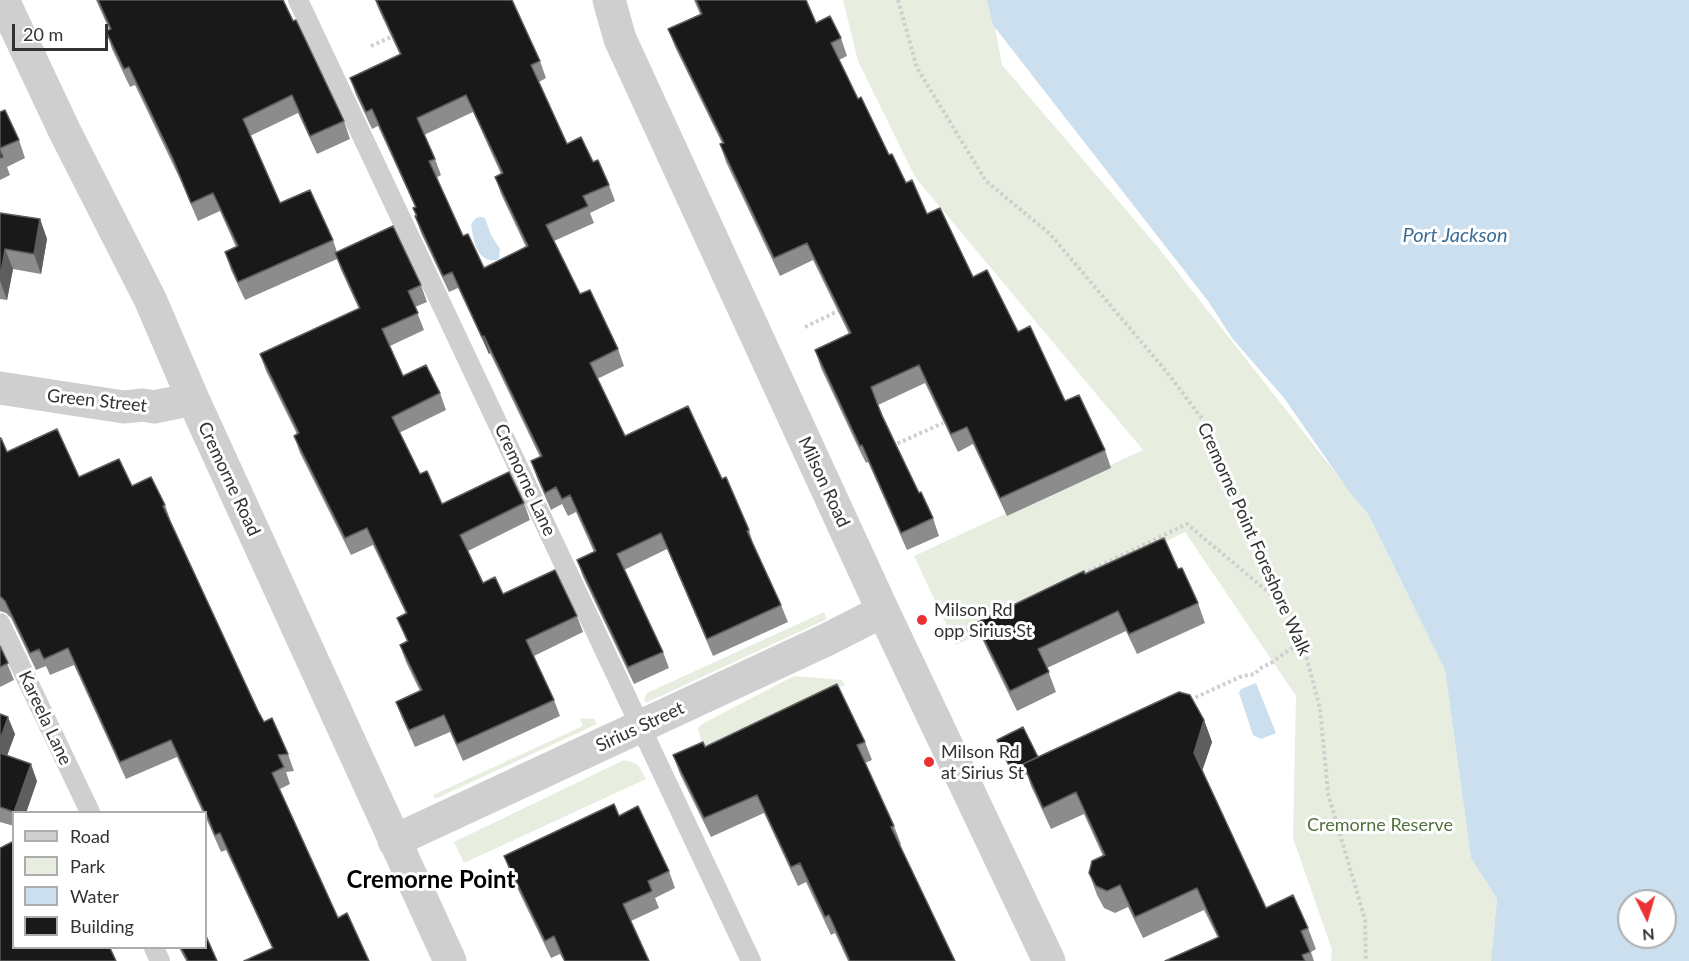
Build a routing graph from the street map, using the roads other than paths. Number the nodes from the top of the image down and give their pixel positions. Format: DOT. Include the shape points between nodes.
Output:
graph roads {
  1 [pos="3,0"];
  2 [pos="298,0"];
  3 [pos="609,0"];
  4 [pos="0,388"];
  5 [pos="193,399"];
  6 [pos="883,611"];
  7 [pos="0,623"];
  8 [pos="642,727"];
  9 [pos="89,811"];
  10 [pos="394,841"];
  11 [pos="450,961"];
  12 [pos="751,961"];
  13 [pos="1049,961"];
  1 -- 5 [label="street, Cremorne Road" via="150,299"];
  2 -- 8 [label="lane, Cremorne Lane"];
  3 -- 6 [label="street, Milson Road" via="620,39"];
  4 -- 5 [label="street, Green Street" via="124,407 154,407"];
  5 -- 10 [label="street, Cremorne Road"];
  6 -- 8 [label="street, Sirius Street"];
  6 -- 13 [label="street, Milson Road"];
  7 -- 9 [label="lane, Kareela Lane"];
  8 -- 10 [label="street, Sirius Street"];
  8 -- 12 [label="lane, Cremorne Lane"];
  10 -- 11 [label="street, Cremorne Road"];
}
